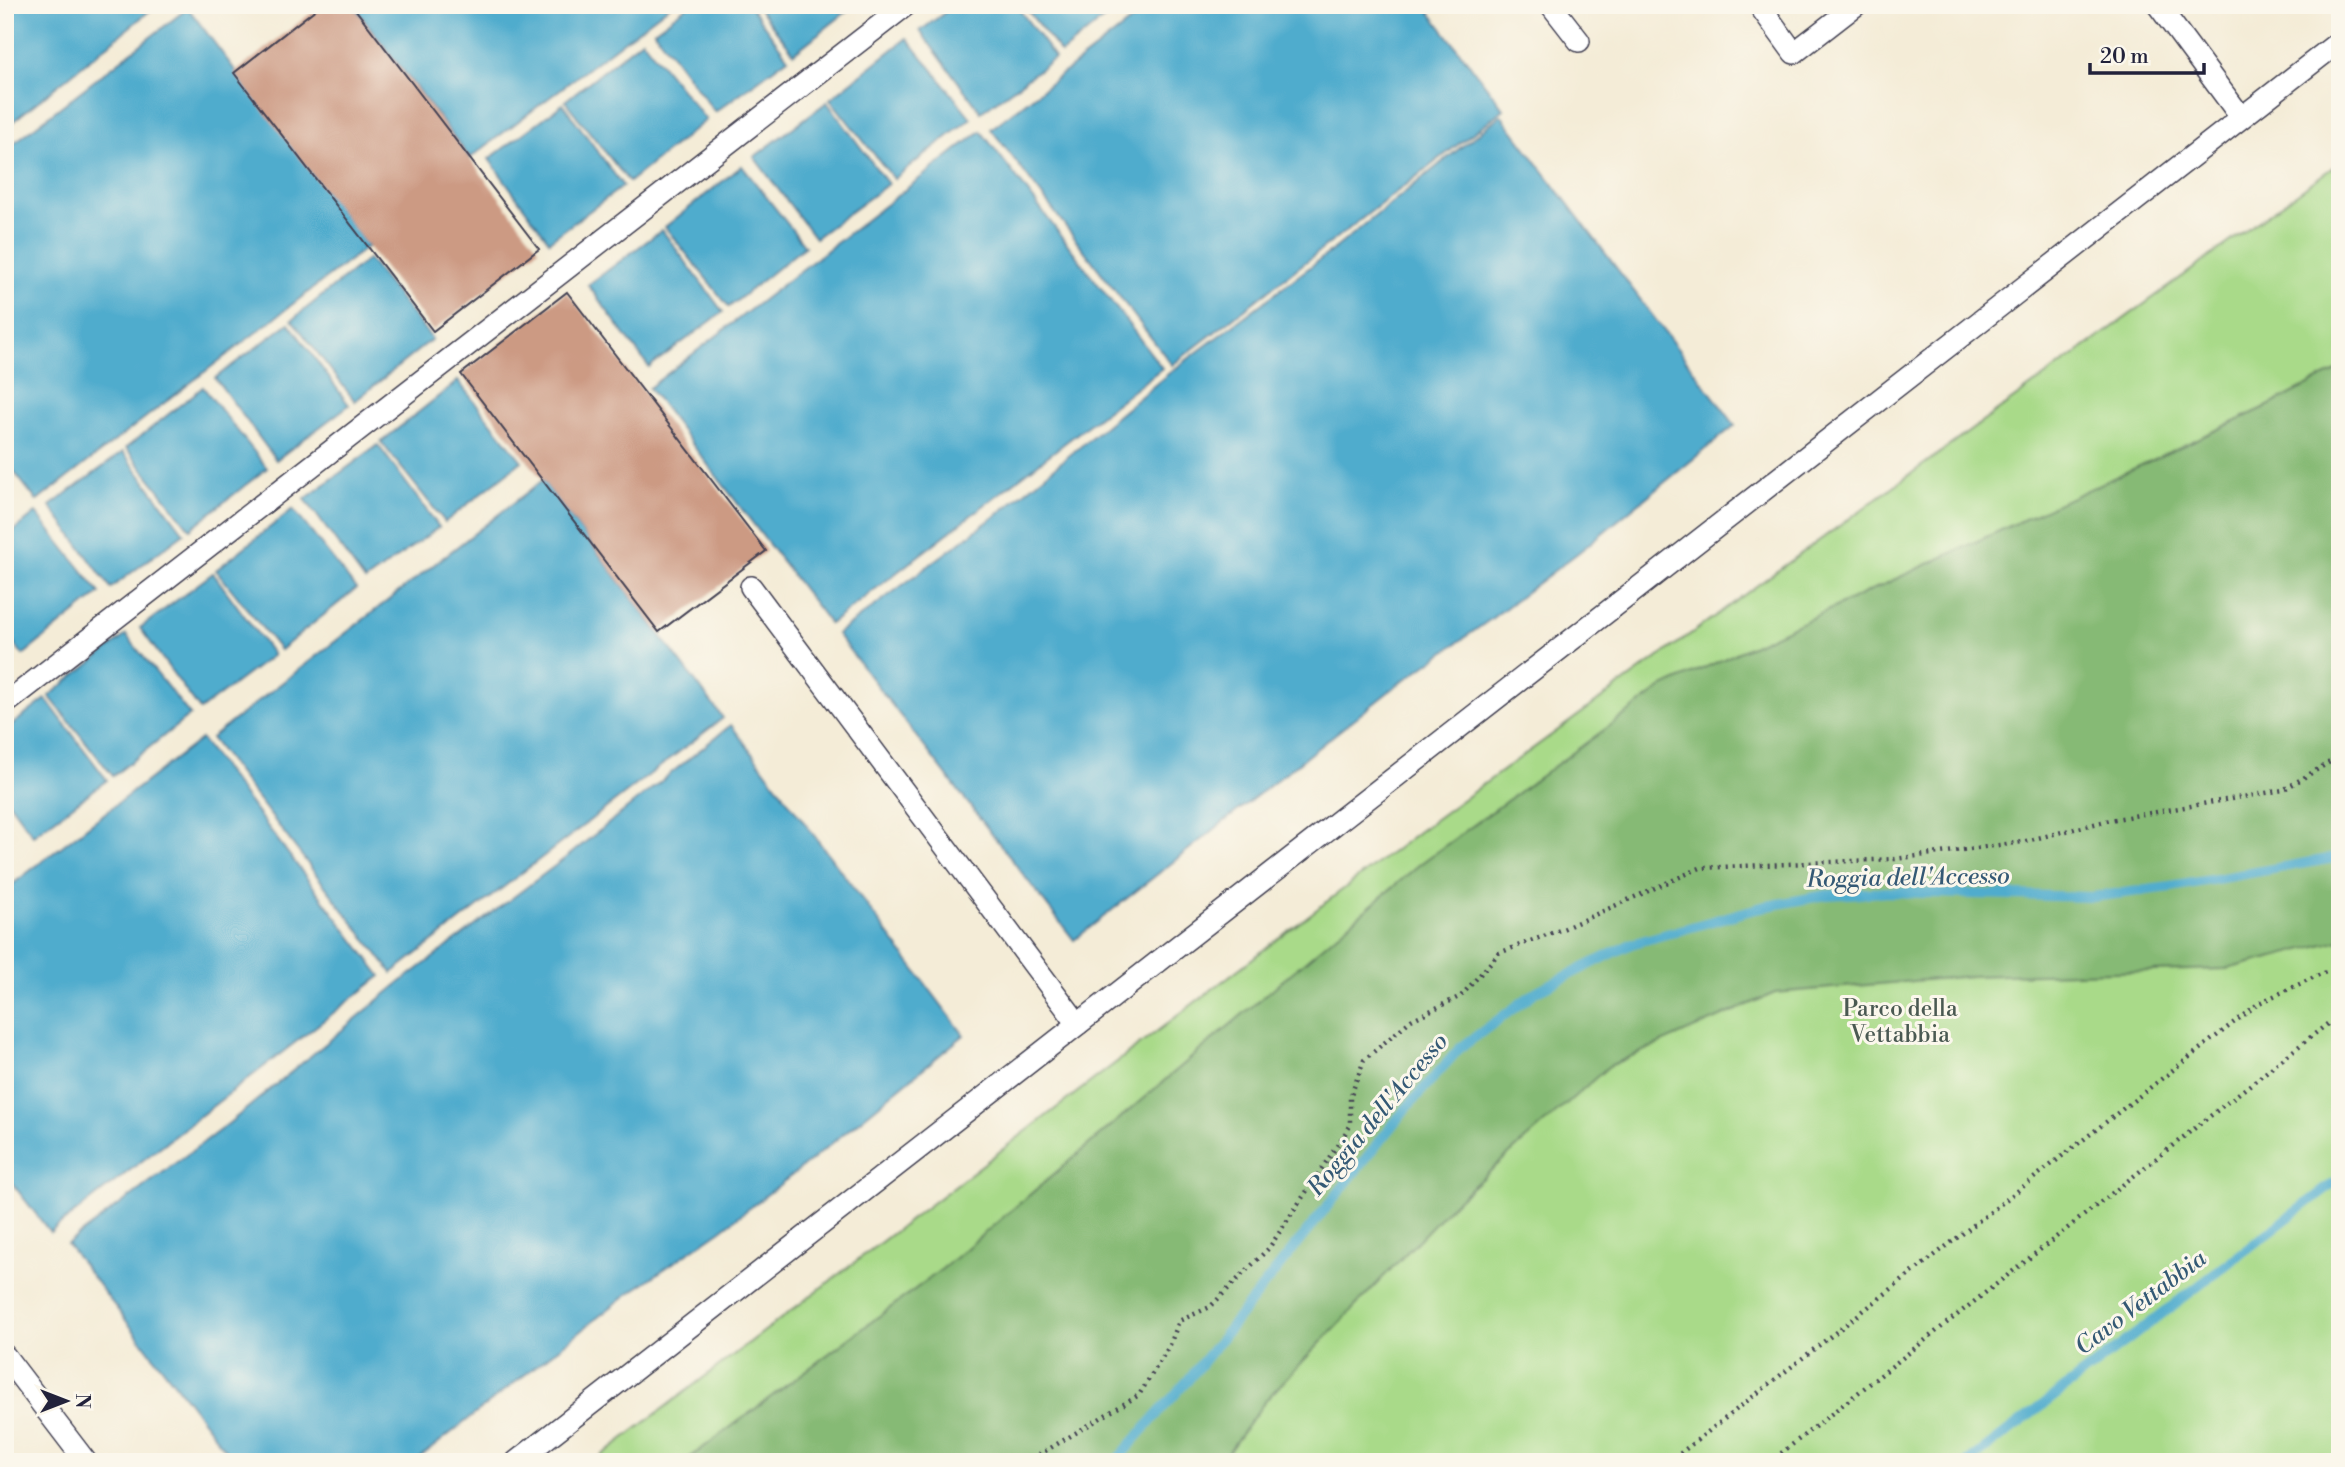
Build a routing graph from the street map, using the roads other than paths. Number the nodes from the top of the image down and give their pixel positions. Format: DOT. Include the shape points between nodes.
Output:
graph roads {
  1 [pos="906,5"];
  2 [pos="1551,5"];
  3 [pos="1759,5"];
  4 [pos="1856,5"];
  5 [pos="2158,5"];
  6 [pos="1579,41"];
  7 [pos="2340,41"];
  8 [pos="2241,117"];
  9 [pos="751,587"];
  10 [pos="5,704"];
  11 [pos="1078,1024"];
  12 [pos="5,1356"];
  13 [pos="86,1462"];
  14 [pos="516,1462"];
  1 -- 10 [label="lane"];
  2 -- 6 [label="lane"];
  3 -- 4 [label="lane" via="1794,53"];
  5 -- 8 [label="lane"];
  7 -- 8 [label="lane"];
  8 -- 11 [label="lane"];
  9 -- 11 [label="lane"];
  11 -- 14 [label="lane"];
  12 -- 13 [label="lane"];
}
